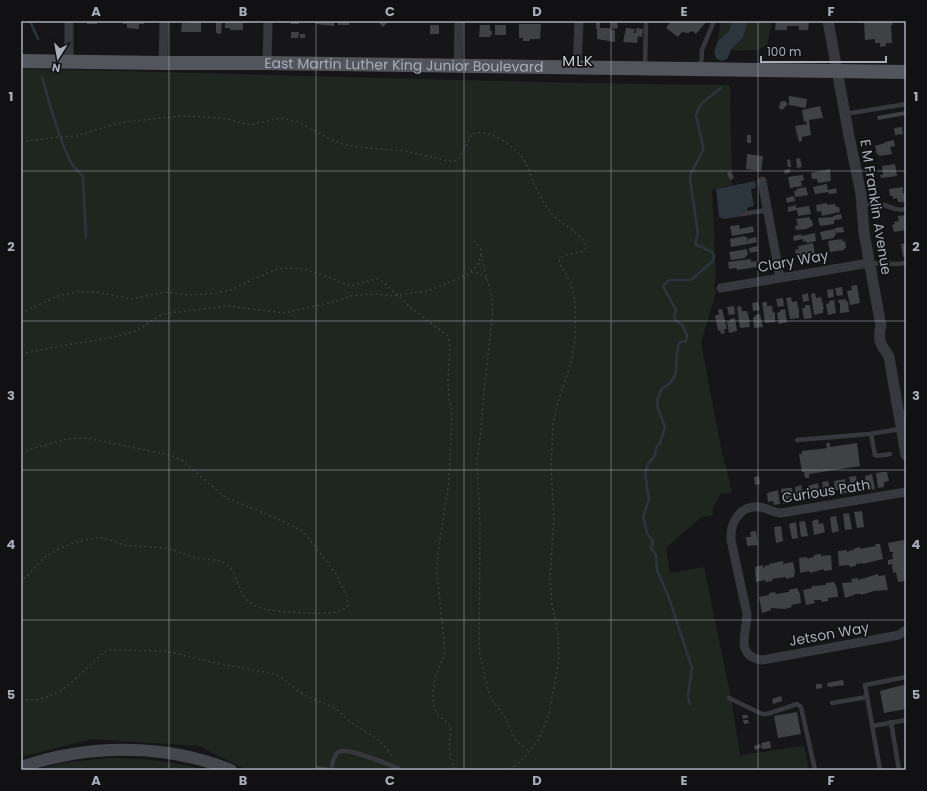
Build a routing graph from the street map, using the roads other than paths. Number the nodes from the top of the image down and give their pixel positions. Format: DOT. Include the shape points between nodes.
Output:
graph roads {
  1 [pos="69,21"];
  2 [pos="164,21"];
  3 [pos="268,21"];
  4 [pos="459,21"];
  5 [pos="579,21"];
  6 [pos="646,21"];
  7 [pos="714,21"];
  8 [pos="828,21"];
  9 [pos="21,60"];
  10 [pos="69,61"];
  11 [pos="163,63"];
  12 [pos="267,63"];
  13 [pos="458,66"];
  14 [pos="577,67"];
  15 [pos="645,68"];
  16 [pos="701,69"];
  17 [pos="837,71"];
  18 [pos="906,72"];
  19 [pos="906,104"];
  20 [pos="845,114"];
  21 [pos="762,181"];
  22 [pos="862,205"];
  23 [pos="906,209"];
  24 [pos="768,210"];
  25 [pos="742,214"];
  26 [pos="869,263"];
  27 [pos="906,263"];
  28 [pos="780,277"];
  29 [pos="721,288"];
  30 [pos="901,428"];
  31 [pos="871,434"];
  32 [pos="797,440"];
  33 [pos="890,454"];
  34 [pos="906,455"];
  35 [pos="906,492"];
  36 [pos="906,630"];
  37 [pos="755,659"];
  38 [pos="906,677"];
  39 [pos="867,697"];
  40 [pos="729,698"];
  41 [pos="832,703"];
  42 [pos="906,720"];
  43 [pos="891,722"];
  44 [pos="872,726"];
  45 [pos="332,766"];
  46 [pos="21,767"];
  47 [pos="398,768"];
  48 [pos="231,770"];
  49 [pos="815,770"];
  50 [pos="880,770"];
  51 [pos="898,770"];
  1 -- 10 [label="street"];
  2 -- 11 [label="street"];
  3 -- 12 [label="street"];
  4 -- 13 [label="street"];
  5 -- 14 [label="street"];
  6 -- 15 [label="lane"];
  7 -- 16 [label="lane" via="702,50"];
  8 -- 17 [label="street, E M Franklin Avenue"];
  9 -- 10 [label="main road, East Martin Luther King Junior Boulevard"];
  10 -- 11 [label="main road, East Martin Luther King Junior Boulevard"];
  11 -- 12 [label="main road, East Martin Luther King Junior Boulevard"];
  12 -- 13 [label="main road, East Martin Luther King Junior Boulevard"];
  13 -- 14 [label="main road, East Martin Luther King Junior Boulevard"];
  14 -- 15 [label="main road, East Martin Luther King Junior Boulevard"];
  15 -- 16 [label="main road, East Martin Luther King Junior Boulevard"];
  16 -- 17 [label="main road, East Martin Luther King Junior Boulevard"];
  17 -- 18 [label="main road, East Martin Luther King Junior Boulevard"];
  17 -- 20 [label="street, E M Franklin Avenue"];
  19 -- 20 [label="lane"];
  20 -- 22 [label="street, E M Franklin Avenue" via="862,194"];
  21 -- 24 [label="street"];
  22 -- 23 [label="lane" via="884,204 895,209"];
  22 -- 26 [label="street, E M Franklin Avenue"];
  24 -- 25 [label="lane"];
  24 -- 28 [label="street"];
  26 -- 27 [label="lane"];
  26 -- 28 [label="street, Clary Way"];
  26 -- 30 [label="street, E M Franklin Avenue" via="880,326 886,332"];
  28 -- 29 [label="street, Clary Way"];
  30 -- 31 [label="lane"];
  30 -- 34 [label="street, E M Franklin Avenue"];
  31 -- 32 [label="lane"];
  31 -- 33 [label="lane" via="875,455"];
  35 -- 37 [label="street, Curious Path" via="787,513 776,513 761,507 741,513 733,523 731,540 747,614 743,642"];
  36 -- 37 [label="street, Jetson Way" via="894,636 762,660"];
  38 -- 39 [label="lane" via="866,684"];
  39 -- 41 [label="lane"];
  39 -- 44 [label="lane"];
  40 -- 49 [label="lane" via="762,714 796,704 801,707"];
  42 -- 43 [label="lane"];
  43 -- 44 [label="lane"];
  43 -- 51 [label="lane"];
  44 -- 50 [label="lane"];
  45 -- 47 [label="lane" via="336,754 342,751"];
  46 -- 48 [label="main road" via="85,751 135,750 193,759"];
}
